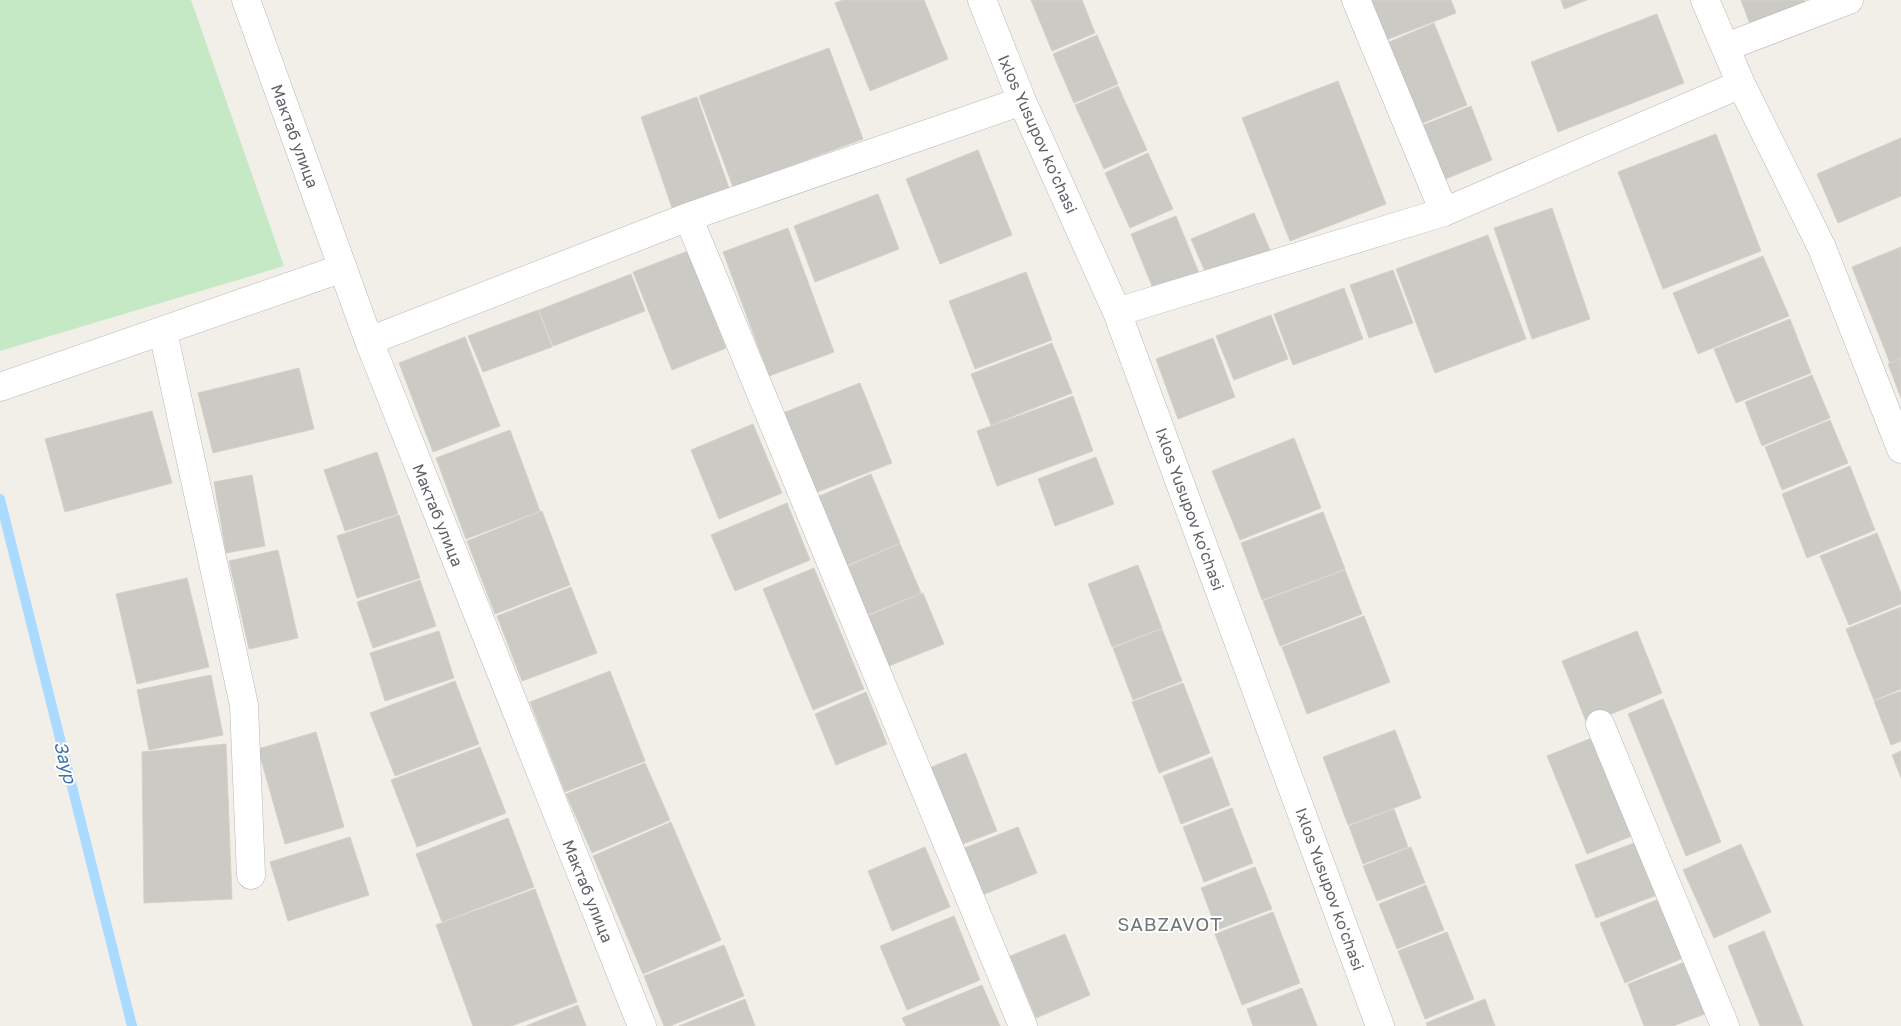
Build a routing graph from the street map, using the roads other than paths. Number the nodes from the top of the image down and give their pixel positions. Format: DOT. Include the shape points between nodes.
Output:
graph roads {
  1 [pos="246,0"];
  2 [pos="982,0"];
  3 [pos="1356,0"];
  4 [pos="1706,0"];
  5 [pos="1849,0"];
  6 [pos="1726,47"];
  7 [pos="1741,84"];
  8 [pos="1022,101"];
  9 [pos="1444,212"];
  10 [pos="688,217"];
  11 [pos="343,268"];
  12 [pos="1117,312"];
  13 [pos="163,332"];
  14 [pos="369,341"];
  15 [pos="0,386"];
  16 [pos="1901,449"];
  17 [pos="1600,724"];
  18 [pos="251,875"];
  19 [pos="642,1026"];
  20 [pos="1023,1026"];
  21 [pos="1380,1026"];
  22 [pos="1724,1026"];
  1 -- 11 [label="street, Мактаб улица"];
  2 -- 8 [label="street, Ixlos Yusupov ko'chasi"];
  3 -- 9 [label="street"];
  4 -- 6 [label="street"];
  5 -- 6 [label="street"];
  6 -- 7 [label="street"];
  7 -- 9 [label="street"];
  7 -- 16 [label="street" via="1822,248"];
  8 -- 10 [label="street"];
  8 -- 12 [label="street, Ixlos Yusupov ko'chasi"];
  9 -- 12 [label="street"];
  10 -- 14 [label="street"];
  10 -- 20 [label="street"];
  11 -- 13 [label="street"];
  11 -- 14 [label="street, Мактаб улица"];
  12 -- 21 [label="street, Ixlos Yusupov ko'chasi"];
  13 -- 15 [label="street"];
  13 -- 18 [label="street" via="244,705"];
  14 -- 19 [label="street, Мактаб улица"];
  17 -- 22 [label="street"];
}
